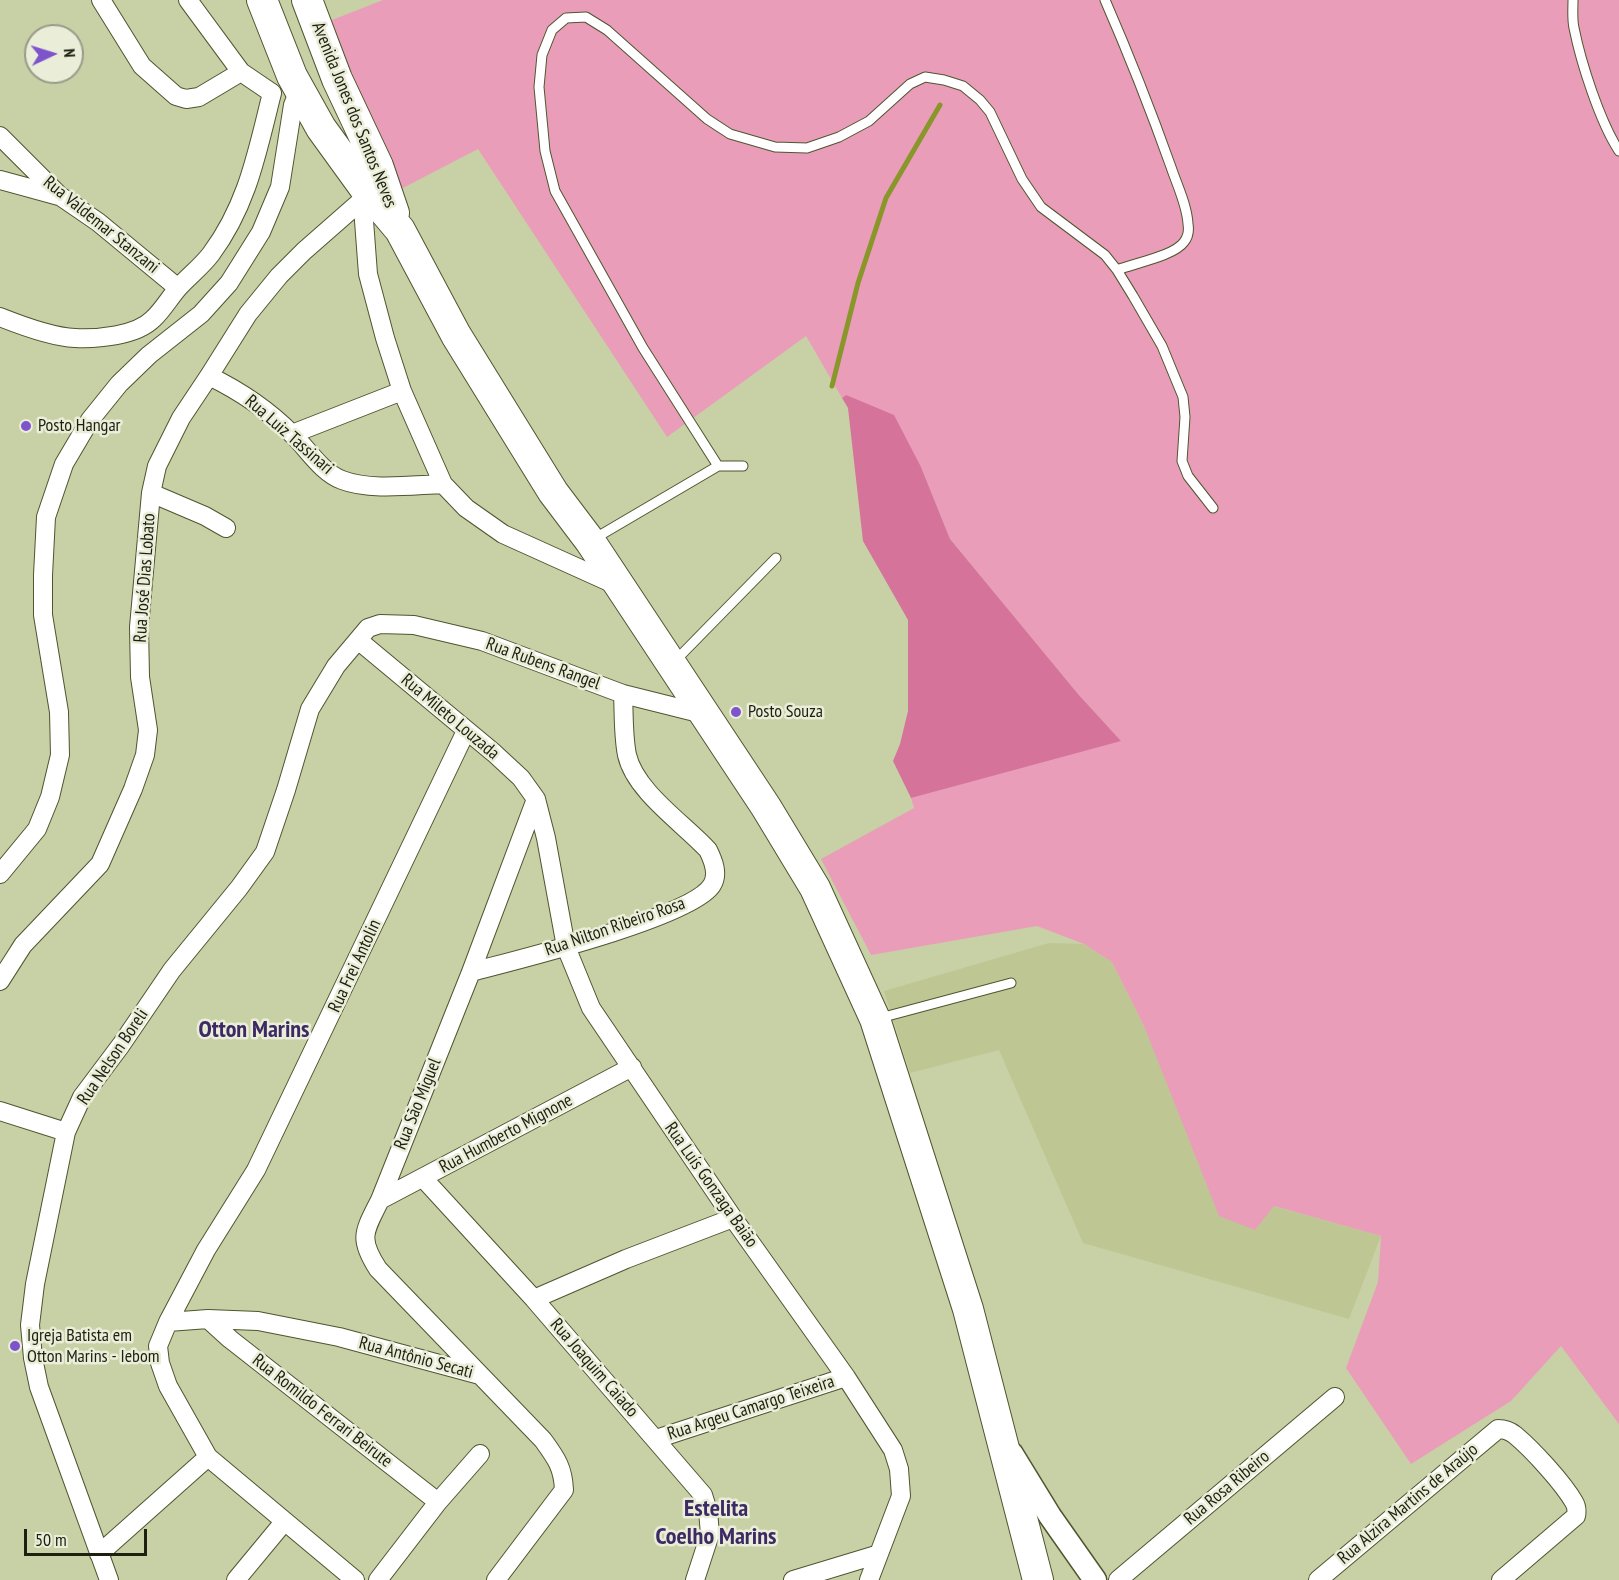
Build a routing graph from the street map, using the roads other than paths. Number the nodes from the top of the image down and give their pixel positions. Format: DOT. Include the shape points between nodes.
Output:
graph roads {
  1 [pos="101,0"];
  2 [pos="188,0"];
  3 [pos="262,0"];
  4 [pos="307,0"];
  5 [pos="1105,0"];
  6 [pos="1573,0"];
  7 [pos="241,72"];
  8 [pos="288,86"];
  9 [pos="357,120"];
  10 [pos="321,128"];
  11 [pos="0,136"];
  12 [pos="1619,151"];
  13 [pos="0,180"];
  14 [pos="362,194"];
  15 [pos="60,196"];
  16 [pos="400,231"];
  17 [pos="1117,270"];
  18 [pos="178,288"];
  19 [pos="0,317"];
  20 [pos="210,376"];
  21 [pos="402,391"];
  22 [pos="292,434"];
  23 [pos="718,466"];
  24 [pos="743,466"];
  25 [pos="443,484"];
  26 [pos="151,493"];
  27 [pos="1213,508"];
  28 [pos="226,528"];
  29 [pos="590,541"];
  30 [pos="776,558"];
  31 [pos="621,588"];
  32 [pos="380,624"];
  33 [pos="357,640"];
  34 [pos="671,665"];
  35 [pos="624,694"];
  36 [pos="704,714"];
  37 [pos="466,731"];
  38 [pos="536,799"];
  39 [pos="0,874"];
  40 [pos="566,947"];
  41 [pos="471,972"];
  42 [pos="0,981"];
  43 [pos="1011,983"];
  44 [pos="875,1019"];
  45 [pos="632,1067"];
  46 [pos="0,1111"];
  47 [pos="66,1132"];
  48 [pos="423,1178"];
  49 [pos="380,1200"];
  50 [pos="733,1218"];
  51 [pos="534,1299"];
  52 [pos="208,1319"];
  53 [pos="168,1322"];
  54 [pos="480,1375"];
  55 [pos="846,1377"];
  56 [pos="1335,1397"];
  57 [pos="1002,1437"];
  58 [pos="656,1439"];
  59 [pos="480,1454"];
  60 [pos="208,1457"];
  61 [pos="438,1502"];
  62 [pos="284,1522"];
  63 [pos="99,1554"];
  64 [pos="879,1554"];
  65 [pos="109,1580"];
  66 [pos="236,1580"];
  67 [pos="355,1580"];
  68 [pos="378,1580"];
  69 [pos="496,1580"];
  70 [pos="695,1580"];
  71 [pos="793,1580"];
  72 [pos="869,1580"];
  73 [pos="1038,1580"];
  74 [pos="1095,1580"];
  75 [pos="1118,1580"];
  76 [pos="1318,1580"];
  77 [pos="1501,1580"];
  1 -- 7 [label="street" via="142,66 176,96 199,97"];
  2 -- 7 [label="street"];
  3 -- 8 [label="highway"];
  4 -- 9 [label="highway, Avenida Jones dos Santos Neves"];
  5 -- 17 [label="lane" via="1163,145 1188,225 1184,243 1175,250"];
  6 -- 12 [label="lane" via="1574,27 1593,93"];
  7 -- 8 [label="street"];
  8 -- 10 [label="highway"];
  8 -- 18 [label="street" via="230,226 210,256"];
  8 -- 39 [label="street" via="291,114 280,187 261,232 229,284 201,314 119,384 90,420 64,464 46,517 43,574 43,615 59,712 60,755 37,829"];
  9 -- 10 [label="highway" via="337,132"];
  9 -- 16 [label="highway, Avenida Jones dos Santos Neves"];
  10 -- 14 [label="highway"];
  11 -- 15 [label="street, Rua Valdemar Stanzani"];
  13 -- 15 [label="street"];
  14 -- 16 [label="highway"];
  14 -- 20 [label="street, Rua José Dias Lobato" via="279,276 248,314"];
  14 -- 21 [label="street" via="369,274"];
  15 -- 18 [label="street, Rua Valdemar Stanzani"];
  16 -- 29 [label="highway" via="456,335 554,492"];
  17 -- 23 [label="lane" via="1105,255 1041,207 1022,179 990,112 963,86 925,77 910,84 869,121 839,137 807,148 775,147 730,134 707,119 607,30 586,17 566,18 552,30 542,55 539,87 545,151 555,191 643,348"];
  17 -- 27 [label="lane" via="1162,346 1182,397 1182,461 1188,476"];
  18 -- 19 [label="street" via="153,320 120,335 74,338"];
  20 -- 22 [label="street, Rua Luiz Tassinari" via="267,411"];
  20 -- 26 [label="street, Rua José Dias Lobato" via="181,418 157,465"];
  21 -- 22 [label="street"];
  21 -- 25 [label="street"];
  22 -- 25 [label="street, Rua Luiz Tassinari" via="324,469 342,480 364,486"];
  23 -- 24 [label="lane"];
  23 -- 29 [label="lane"];
  25 -- 31 [label="street" via="466,508 503,534"];
  26 -- 28 [label="street"];
  26 -- 42 [label="street, Rua José Dias Lobato" via="139,627 140,677 148,730 145,755 100,864 23,945"];
  29 -- 31 [label="highway"];
  30 -- 34 [label="lane"];
  31 -- 34 [label="highway"];
  32 -- 33 [label="street, Rua Nelson Boreli" via="368,628"];
  32 -- 35 [label="street, Rua Rubens Rangel" via="414,625 482,640"];
  33 -- 37 [label="street, Rua Mileto Louzada"];
  33 -- 47 [label="street, Rua Nelson Boreli" via="310,709 265,852 172,970 82,1097"];
  34 -- 36 [label="highway"];
  35 -- 36 [label="street, Rua Rubens Rangel"];
  35 -- 40 [label="street, Rua Nilton Ribeiro Rosa" via="627,756 637,778 708,850 715,874 712,885 702,895 667,912"];
  36 -- 44 [label="highway" via="815,888"];
  37 -- 38 [label="street, Rua Mileto Louzada" via="521,778"];
  37 -- 53 [label="street, Rua Frei Antolin" via="256,1170"];
  38 -- 40 [label="street, Rua Luís Gonzaga Baião"];
  38 -- 41 [label="street, Rua São Miguel"];
  40 -- 41 [label="street, Rua Nilton Ribeiro Rosa"];
  40 -- 45 [label="street, Rua Luís Gonzaga Baião" via="591,1008"];
  41 -- 49 [label="street, Rua São Miguel"];
  43 -- 44 [label="lane"];
  44 -- 57 [label="highway" via="968,1309"];
  45 -- 48 [label="street, Rua Humberto Mignone"];
  45 -- 50 [label="street, Rua Luís Gonzaga Baião"];
  46 -- 47 [label="street"];
  47 -- 63 [label="street, Rua Nelson Boreli" via="30,1325 39,1387"];
  48 -- 49 [label="street, Rua Humberto Mignone"];
  48 -- 51 [label="street, Rua Joaquim Caiado"];
  49 -- 54 [label="street, Rua São Miguel" via="369,1223 366,1250 378,1269"];
  50 -- 51 [label="street"];
  50 -- 55 [label="street, Rua Luís Gonzaga Baião"];
  51 -- 58 [label="street, Rua Joaquim Caiado"];
  52 -- 53 [label="street, Rua Antônio Secati"];
  52 -- 54 [label="street, Rua Antônio Secati" via="258,1321 339,1337"];
  52 -- 61 [label="street, Rua Romildo Ferrari Beirute"];
  53 -- 60 [label="street, Rua Frei Antolin" via="158,1346 159,1363"];
  54 -- 69 [label="street, Rua Antônio Secati" via="543,1440 564,1475 564,1490"];
  55 -- 58 [label="street, Rua Argeu Camargo Teixeira"];
  55 -- 64 [label="street, Rua Luís Gonzaga Baião" via="893,1450 899,1469 901,1496"];
  56 -- 75 [label="street, Rua Rosa Ribeiro"];
  57 -- 73 [label="highway"];
  57 -- 74 [label="street"];
  58 -- 70 [label="street, Rua Joaquim Caiado" via="703,1495 708,1511 710,1534"];
  59 -- 61 [label="street"];
  60 -- 62 [label="street"];
  60 -- 63 [label="street"];
  61 -- 68 [label="street"];
  62 -- 66 [label="street"];
  62 -- 67 [label="street"];
  63 -- 65 [label="street, Rua Nelson Boreli"];
  64 -- 71 [label="street"];
  64 -- 72 [label="street, Rua Luís Gonzaga Baião"];
  76 -- 77 [label="street, Rua Alzira Martins de Araújo" via="1498,1429 1515,1434 1549,1470 1577,1510 1576,1516"];
}
